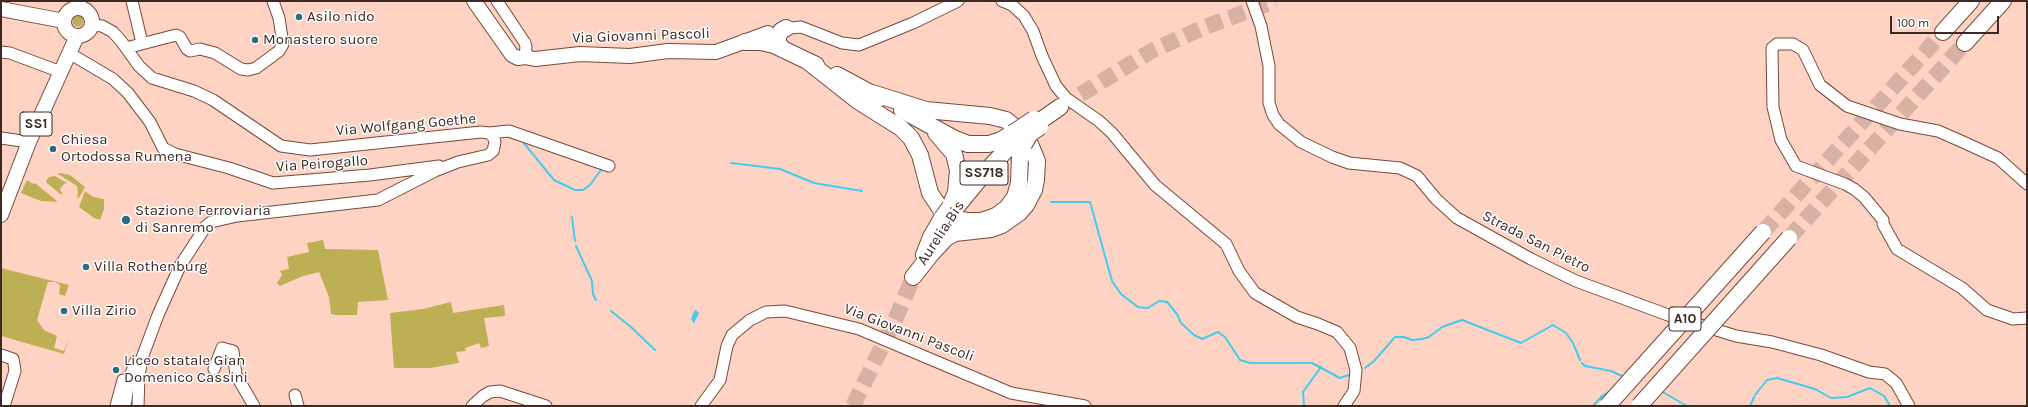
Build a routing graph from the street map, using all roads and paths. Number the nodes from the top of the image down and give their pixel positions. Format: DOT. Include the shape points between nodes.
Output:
graph roads {
  1 [pos="132,1"];
  2 [pos="272,1"];
  3 [pos="474,1"];
  4 [pos="497,1"];
  5 [pos="958,1"];
  6 [pos="1002,1"];
  7 [pos="1252,1"];
  8 [pos="1971,1"];
  9 [pos="2003,1"];
  10 [pos="85,5"];
  11 [pos="1,9"];
  12 [pos="64,21"];
  13 [pos="92,25"];
  14 [pos="786,28"];
  15 [pos="1943,32"];
  16 [pos="77,36"];
  17 [pos="745,42"];
  18 [pos="142,43"];
  19 [pos="1965,43"];
  20 [pos="776,44"];
  21 [pos="126,48"];
  22 [pos="1,52"];
  23 [pos="69,53"];
  24 [pos="525,56"];
  25 [pos="806,60"];
  26 [pos="61,72"];
  27 [pos="872,93"];
  28 [pos="1056,109"];
  29 [pos="906,113"];
  30 [pos="489,133"];
  31 [pos="1,138"];
  32 [pos="1018,138"];
  33 [pos="29,142"];
  34 [pos="458,162"];
  35 [pos="609,166"];
  36 [pos="2027,184"];
  37 [pos="948,214"];
  38 [pos="1,215"];
  39 [pos="1763,232"];
  40 [pos="1789,238"];
  41 [pos="2027,318"];
  42 [pos="1,355"];
  43 [pos="214,368"];
  44 [pos="295,395"];
  45 [pos="252,402"];
  46 [pos="4,406"];
  47 [pos="116,406"];
  48 [pos="125,406"];
  49 [pos="138,406"];
  50 [pos="263,406"];
  51 [pos="298,406"];
  52 [pos="472,406"];
  53 [pos="546,406"];
  54 [pos="701,406"];
  55 [pos="1085,406"];
  56 [pos="1344,406"];
  57 [pos="1607,406"];
  58 [pos="1639,406"];
  59 [pos="1910,406"];
  1 -- 18 [label="street"];
  2 -- 18 [label="street" via="283,44 280,51 256,68 241,69 215,53 200,49 190,51 176,35"];
  3 -- 24 [label="main road, Via Giovanni Pascoli" via="512,55 518,58"];
  4 -- 24 [label="street" via="525,44"];
  5 -- 14 [label="street" via="859,45 842,43 801,27"];
  6 -- 56 [label="street" via="1012,5 1024,16 1056,86 1066,98 1099,120 1155,185 1226,244 1239,271 1255,292 1297,317 1337,332 1350,348 1356,370 1354,391"];
  7 -- 59 [label="street, Strada San Pietro" via="1261,26 1269,66 1269,103 1273,115 1279,124 1301,142 1349,163 1400,168 1417,176 1456,218 1576,281 1668,315 1736,336 1772,342 1869,372 1885,374 1896,383"];
  8 -- 15 [label="highway"];
  9 -- 19 [label="highway"];
  10 -- 12 [label="main road" via="71,10 66,14"];
  10 -- 13 [label="main road" via="92,18"];
  11 -- 12 [label="main road"];
  12 -- 16 [label="main road" via="69,32"];
  13 -- 16 [label="main road" via="88,32"];
  13 -- 21 [label="street, Via Wolfgang Goethe" via="102,26 113,32"];
  14 -- 20 [label="highway" via="781,31"];
  16 -- 23 [label="main road, SS1"];
  17 -- 20 [label="highway"];
  17 -- 24 [label="main road, Via Giovanni Pascoli" via="716,52 668,51 630,56 580,54 535,59"];
  18 -- 21 [label="street"];
  20 -- 25 [label="highway"];
  21 -- 30 [label="street, Via Wolfgang Goethe" via="152,78 194,91 212,100 281,146 310,150"];
  22 -- 26 [label="street"];
  23 -- 26 [label="main road, SS1"];
  23 -- 34 [label="street, Via Peirogallo" via="113,79 128,93 150,122 163,148 175,154 273,183 413,170"];
  25 -- 27 [label="highway"];
  25 -- 32 [label="highway" via="858,101 901,128 911,138 920,155 933,199 940,208 957,218 981,221 996,216 1007,208 1015,197 1019,183"];
  26 -- 33 [label="main road, SS1"];
  27 -- 29 [label="highway"];
  27 -- 37 [label="highway, Aurelia Bis / SS718" via="926,110 1006,120 1021,132 1030,144 1036,161 1037,175 1034,190 1026,205 1002,225 991,229 955,233 946,238 912,279"];
  28 -- 32 [label="highway, Aurelia Bis / SS718"];
  29 -- 32 [label="highway" via="968,144 988,144"];
  29 -- 37 [label="highway" via="934,131 954,154 958,177"];
  30 -- 34 [label="street, Via Wolfgang Goethe" via="495,142 492,153"];
  30 -- 35 [label="street" via="509,131"];
  31 -- 33 [label="street"];
  32 -- 37 [label="highway, Aurelia Bis / SS718"];
  33 -- 38 [label="main road, SS1"];
  34 -- 49 [label="street, Via Wolfgang Goethe" via="378,200 237,216 211,222 180,266 158,315 141,364"];
  36 -- 41 [label="street" via="1998,158 1938,131 1900,124 1847,106 1820,85 1803,50 1793,44 1777,44 1772,48 1773,107 1782,140 1796,166 1854,189 1883,220 1897,249 1962,288 1987,310 2013,319"];
  39 -- 57 [label="highway, A10, bridge"];
  40 -- 58 [label="highway, A10, bridge"];
  42 -- 46 [label="street" via="14,359 15,371"];
  43 -- 45 [label="street" via="222,348 233,351 236,375"];
  44 -- 51 [label="street"];
  45 -- 50 [label="street"];
  47 -- 48 [label="street" via="132,364"];
  52 -- 53 [label="street" via="490,392 500,391"];
  54 -- 55 [label="street, Via Giovanni Pascoli" via="720,380 732,335 750,320 766,312 785,311 859,329 1012,393"];
}
